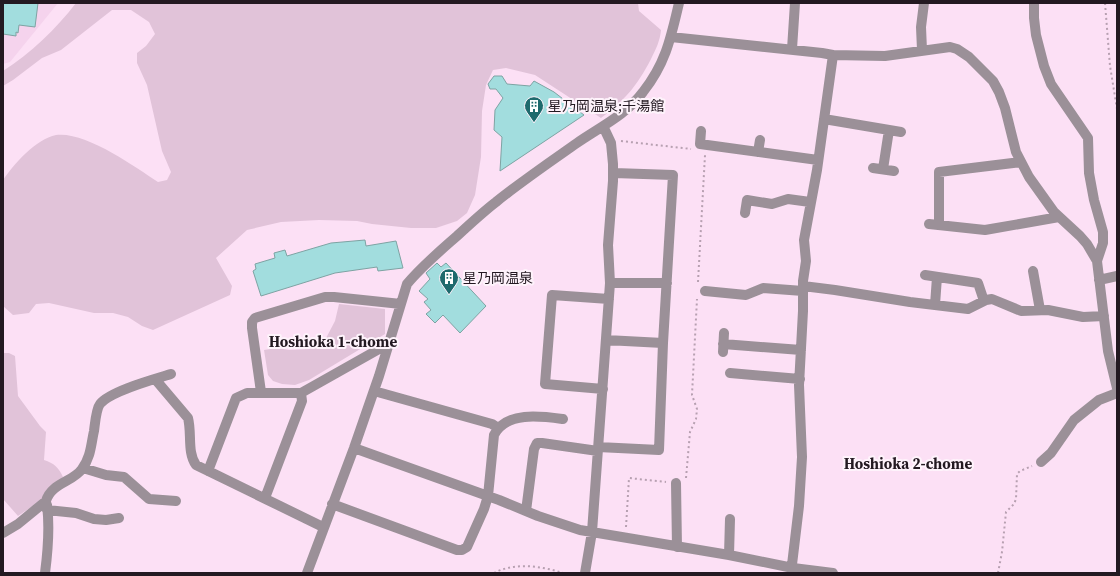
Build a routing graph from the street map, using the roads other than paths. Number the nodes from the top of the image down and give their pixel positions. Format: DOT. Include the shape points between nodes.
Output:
graph roads {
  1 [pos="680,3"];
  2 [pos="795,3"];
  3 [pos="924,3"];
  4 [pos="1034,3"];
  5 [pos="671,37"];
  6 [pos="792,49"];
  7 [pos="922,50"];
  8 [pos="833,55"];
  9 [pos="824,120"];
  10 [pos="603,126"];
  11 [pos="889,130"];
  12 [pos="701,131"];
  13 [pos="901,132"];
  14 [pos="760,140"];
  15 [pos="758,152"];
  16 [pos="818,160"];
  17 [pos="1021,162"];
  18 [pos="873,168"];
  19 [pos="883,169"];
  20 [pos="894,171"];
  21 [pos="614,173"];
  22 [pos="810,202"];
  23 [pos="745,213"];
  24 [pos="1059,217"];
  25 [pos="1097,261"];
  26 [pos="1033,270"];
  27 [pos="925,275"];
  28 [pos="1117,276"];
  29 [pos="937,277"];
  30 [pos="1099,280"];
  31 [pos="667,282"];
  32 [pos="610,283"];
  33 [pos="803,289"];
  34 [pos="700,290"];
  35 [pos="609,299"];
  36 [pos="984,301"];
  37 [pos="401,304"];
  38 [pos="935,305"];
  39 [pos="1040,310"];
  40 [pos="1104,316"];
  41 [pos="724,333"];
  42 [pos="606,340"];
  43 [pos="663,343"];
  44 [pos="388,344"];
  45 [pos="801,350"];
  46 [pos="730,373"];
  47 [pos="171,374"];
  48 [pos="155,379"];
  49 [pos="800,379"];
  50 [pos="1117,388"];
  51 [pos="602,389"];
  52 [pos="374,391"];
  53 [pos="261,392"];
  54 [pos="301,393"];
  55 [pos="1117,393"];
  56 [pos="563,419"];
  57 [pos="498,428"];
  58 [pos="354,448"];
  59 [pos="598,449"];
  60 [pos="1041,462"];
  61 [pos="83,468"];
  62 [pos="208,471"];
  63 [pos="676,483"];
  64 [pos="488,496"];
  65 [pos="265,498"];
  66 [pos="176,501"];
  67 [pos="332,504"];
  68 [pos="47,505"];
  69 [pos="526,511"];
  70 [pos="119,518"];
  71 [pos="730,519"];
  72 [pos="323,527"];
  73 [pos="592,532"];
  74 [pos="3,533"];
  75 [pos="677,547"];
  76 [pos="729,555"];
  77 [pos="792,571"];
  78 [pos="45,573"];
  79 [pos="306,573"];
  80 [pos="585,573"];
  81 [pos="833,573"];
  1 -- 5 [label="street"];
  2 -- 6 [label="street"];
  3 -- 7 [label="street"];
  4 -- 25 [label="street" via="1036,34 1051,84 1088,138 1089,173 1103,232 1103,243"];
  5 -- 6 [label="street"];
  5 -- 10 [label="street" via="666,54 644,92 618,117"];
  6 -- 8 [label="street"];
  7 -- 8 [label="street" via="885,56"];
  7 -- 17 [label="street" via="950,47 957,49 993,81 1005,108"];
  8 -- 9 [label="street"];
  9 -- 11 [label="street"];
  9 -- 16 [label="street"];
  10 -- 21 [label="street" via="611,143"];
  10 -- 37 [label="street" via="496,202 439,252 407,284"];
  11 -- 13 [label="street"];
  11 -- 19 [label="street"];
  12 -- 15 [label="street" via="700,144"];
  14 -- 15 [label="street"];
  15 -- 16 [label="street"];
  16 -- 22 [label="street"];
  17 -- 24 [label="street" via="1041,196"];
  17 -- 24 [label="street" via="939,172 934,224 985,230"];
  18 -- 19 [label="street"];
  19 -- 20 [label="street"];
  21 -- 31 [label="street" via="673,175"];
  21 -- 32 [label="street" via="608,245"];
  22 -- 23 [label="street" via="788,199 772,204 747,200"];
  22 -- 33 [label="street" via="804,240 806,261"];
  24 -- 25 [label="street" via="1087,244"];
  25 -- 30 [label="street"];
  26 -- 39 [label="street"];
  27 -- 29 [label="street"];
  28 -- 30 [label="street"];
  29 -- 36 [label="street" via="978,283"];
  29 -- 38 [label="street"];
  30 -- 40 [label="street"];
  31 -- 32 [label="street"];
  31 -- 43 [label="street"];
  32 -- 35 [label="street"];
  33 -- 34 [label="street" via="763,288 746,295"];
  33 -- 38 [label="street" via="835,290"];
  33 -- 45 [label="street"];
  35 -- 42 [label="street"];
  35 -- 51 [label="street" via="552,295 545,384"];
  36 -- 38 [label="street" via="968,309"];
  36 -- 39 [label="street" via="992,299 1021,311"];
  37 -- 44 [label="street"];
  37 -- 53 [label="street" via="325,297 255,318 252,328"];
  39 -- 40 [label="street" via="1083,317"];
  40 -- 50 [label="street" via="1108,351"];
  41 -- 45 [label="street" via="723,348"];
  42 -- 43 [label="street"];
  42 -- 51 [label="street"];
  43 -- 59 [label="street" via="659,450"];
  44 -- 52 [label="street"];
  44 -- 54 [label="street"];
  45 -- 49 [label="street"];
  46 -- 49 [label="street"];
  47 -- 48 [label="street"];
  48 -- 61 [label="street" via="117,392 100,404 88,459"];
  48 -- 62 [label="street" via="188,418 192,459 196,465"];
  49 -- 77 [label="street" via="802,457"];
  51 -- 59 [label="street"];
  52 -- 57 [label="street" via="492,424"];
  52 -- 58 [label="street"];
  53 -- 54 [label="street"];
  53 -- 62 [label="street" via="247,393 236,398"];
  54 -- 65 [label="street" via="302,401"];
  55 -- 60 [label="street" via="1100,400 1074,420 1051,453"];
  56 -- 57 [label="street" via="521,417"];
  57 -- 64 [label="street" via="494,435"];
  58 -- 64 [label="street"];
  58 -- 67 [label="street"];
  59 -- 69 [label="street" via="537,443 534,449"];
  59 -- 73 [label="street"];
  61 -- 66 [label="street" via="124,478 149,499"];
  61 -- 68 [label="street" via="54,489 47,498"];
  62 -- 65 [label="street"];
  63 -- 75 [label="street"];
  64 -- 67 [label="street" via="467,547 462,550"];
  64 -- 69 [label="street"];
  65 -- 72 [label="street"];
  67 -- 72 [label="street"];
  68 -- 70 [label="street" via="76,512 94,520"];
  68 -- 74 [label="street"];
  68 -- 78 [label="street" via="49,543"];
  69 -- 73 [label="street"];
  71 -- 76 [label="street"];
  72 -- 79 [label="street"];
  73 -- 75 [label="street"];
  73 -- 80 [label="street"];
  75 -- 76 [label="street"];
  76 -- 77 [label="street"];
  77 -- 81 [label="street"];
}
